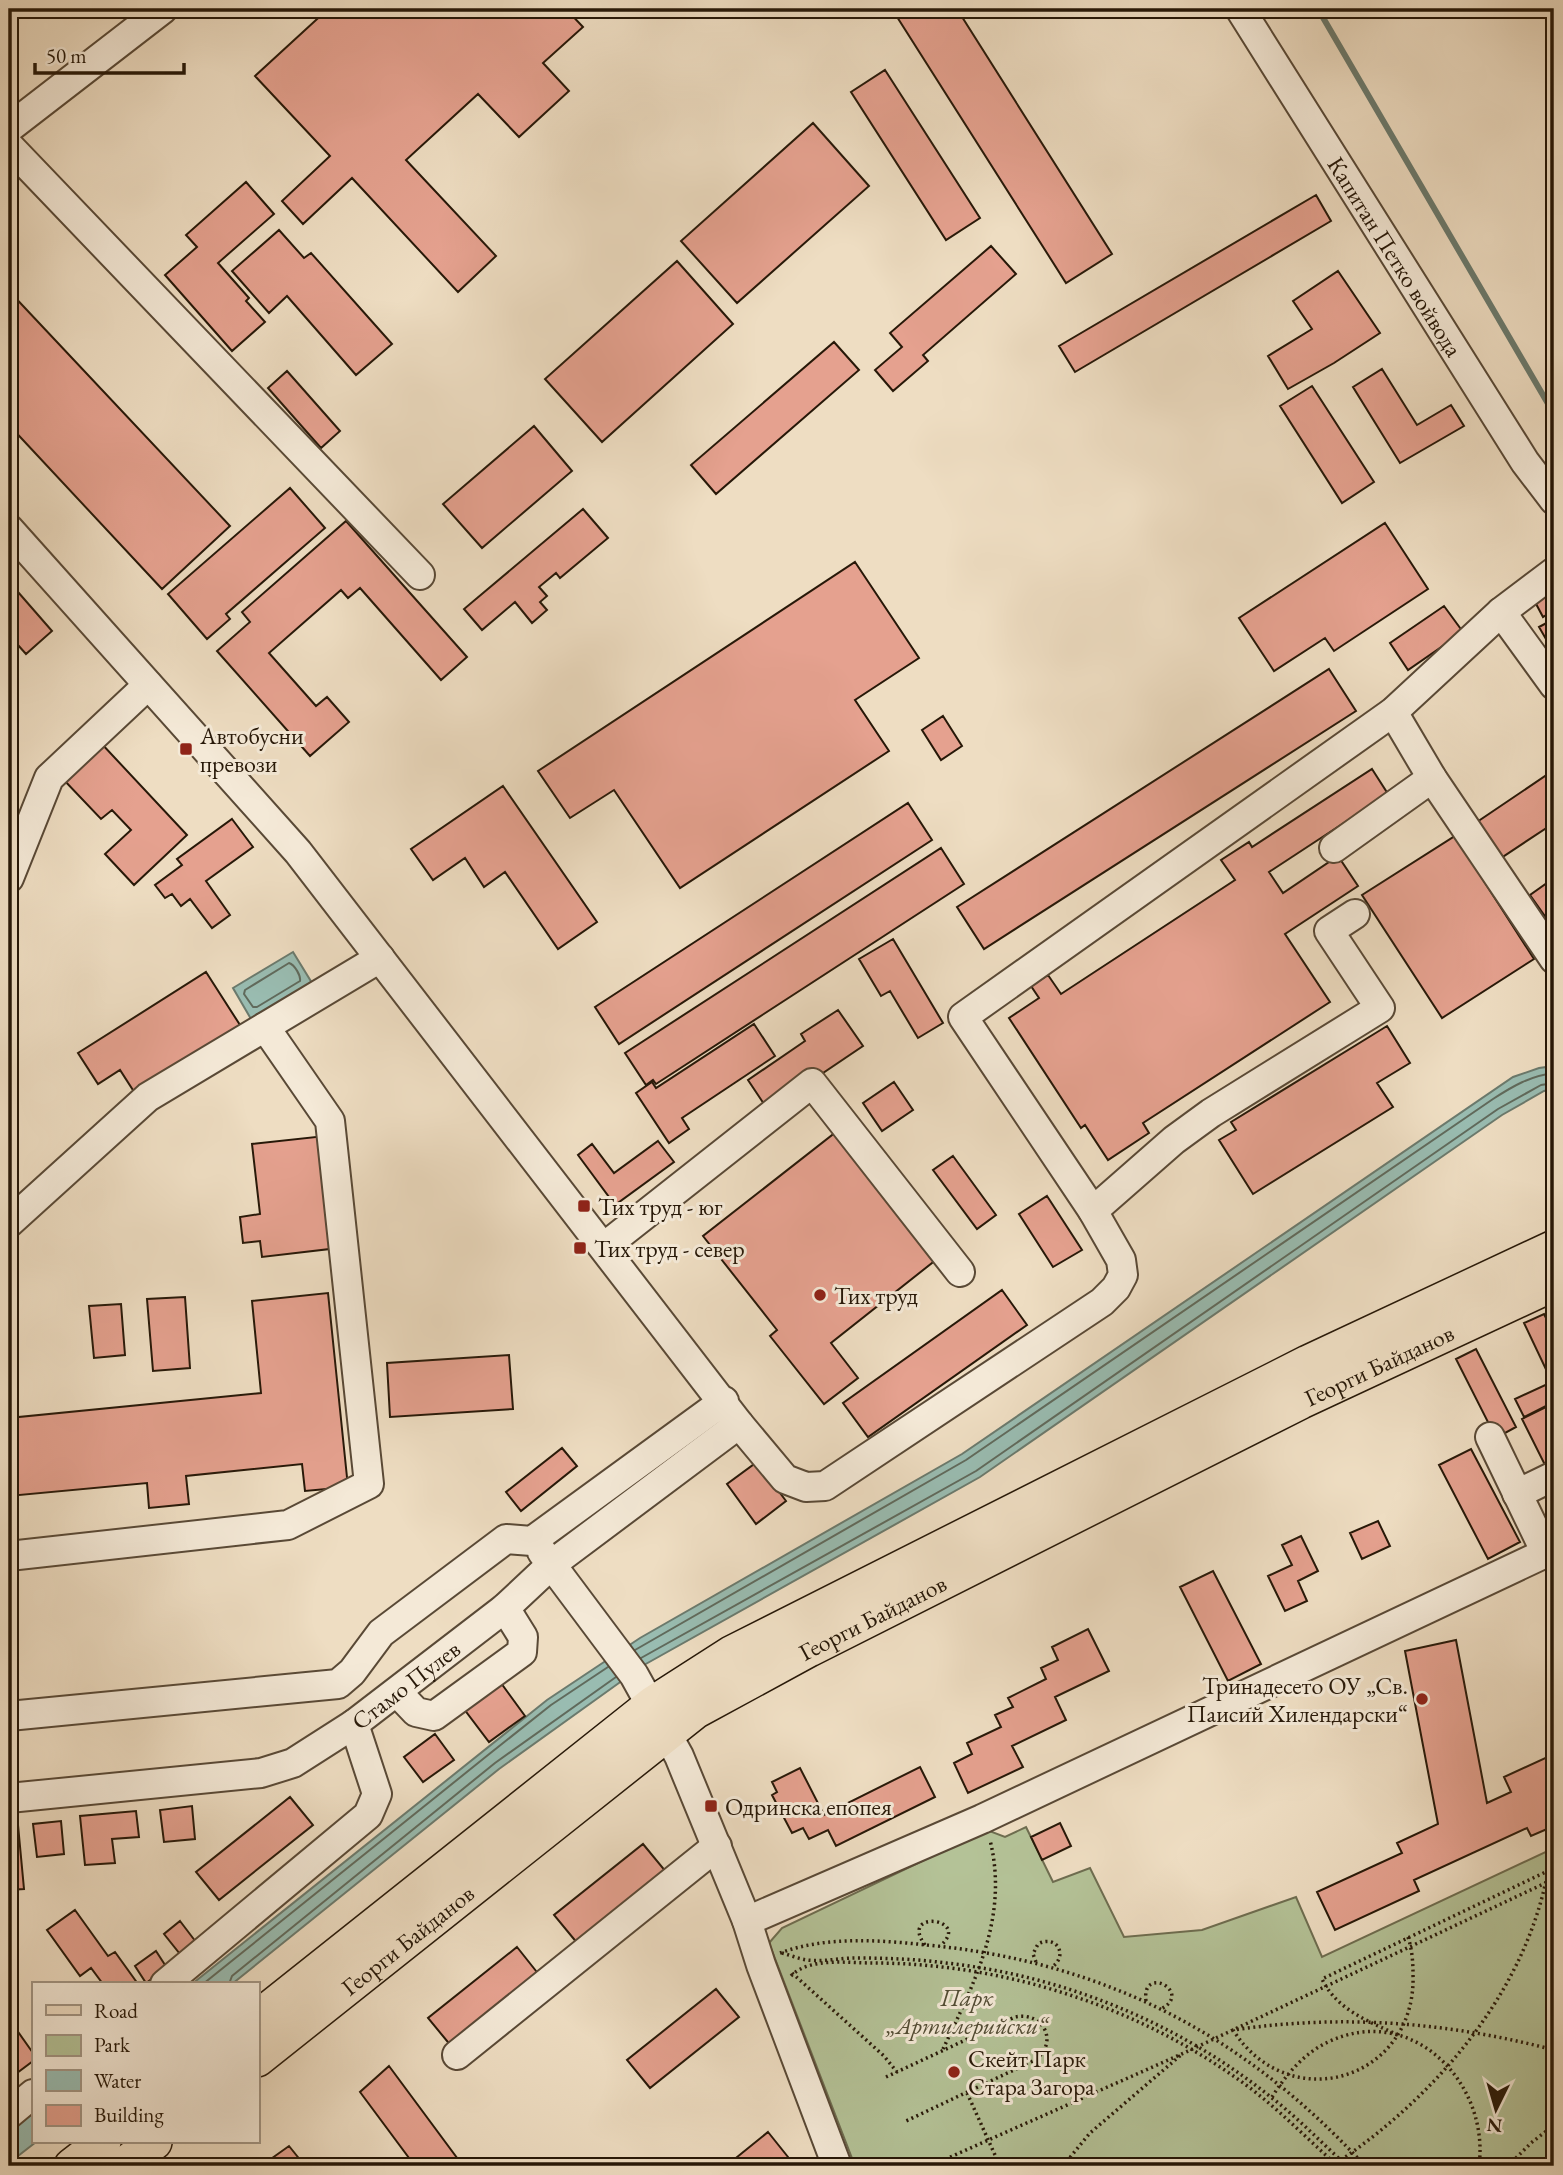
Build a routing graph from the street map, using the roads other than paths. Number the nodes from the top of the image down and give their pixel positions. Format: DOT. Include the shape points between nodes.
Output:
graph roads {
  1 [pos="163,9"];
  2 [pos="1240,9"];
  3 [pos="9,128"];
  4 [pos="9,146"];
  5 [pos="1550,488"];
  6 [pos="9,530"];
  7 [pos="1554,572"];
  8 [pos="421,575"];
  9 [pos="1501,612"];
  10 [pos="148,685"];
  11 [pos="1554,685"];
  12 [pos="1393,712"];
  13 [pos="1432,778"];
  14 [pos="1335,848"];
  15 [pos="9,878"];
  16 [pos="1355,914"];
  17 [pos="1551,954"];
  18 [pos="380,958"];
  19 [pos="265,1027"];
  20 [pos="1093,1211"];
  21 [pos="9,1223"];
  22 [pos="604,1247"];
  23 [pos="1554,1248"];
  24 [pos="960,1272"];
  25 [pos="1554,1283"];
  26 [pos="732,1413"];
  27 [pos="1490,1437"];
  28 [pos="1554,1476"];
  29 [pos="1517,1494"];
  30 [pos="532,1541"];
  31 [pos="1550,1551"];
  32 [pos="9,1556"];
  33 [pos="552,1564"];
  34 [pos="505,1608"];
  35 [pos="352,1672"];
  36 [pos="388,1699"];
  37 [pos="9,1716"];
  38 [pos="660,1718"];
  39 [pos="354,1724"];
  40 [pos="9,1798"];
  41 [pos="717,1846"];
  42 [pos="747,1921"];
  43 [pos="166,1982"];
  44 [pos="259,2018"];
  45 [pos="457,2055"];
  46 [pos="259,2057"];
  47 [pos="32,2095"];
  48 [pos="9,2113"];
  49 [pos="100,2144"];
  50 [pos="151,2144"];
  51 [pos="72,2166"];
  52 [pos="123,2166"];
  53 [pos="837,2166"];
  1 -- 3 [label="street"];
  2 -- 5 [label="street, Капитан Петко войвода" via="1525,462"];
  4 -- 8 [label="street"];
  6 -- 10 [label="street"];
  7 -- 9 [label="street"];
  9 -- 11 [label="street"];
  9 -- 12 [label="street"];
  10 -- 15 [label="street" via="49,778"];
  10 -- 18 [label="street" via="298,852"];
  12 -- 13 [label="street"];
  12 -- 20 [label="street" via="963,1017"];
  13 -- 14 [label="street"];
  13 -- 17 [label="street"];
  16 -- 20 [label="street" via="1329,931 1380,1008 1211,1113"];
  18 -- 19 [label="street"];
  18 -- 22 [label="street"];
  19 -- 21 [label="street" via="148,1097"];
  19 -- 32 [label="street" via="330,1121 369,1484 288,1525"];
  20 -- 26 [label="street" via="1121,1260 1123,1275 1102,1302 825,1486 785,1479"];
  22 -- 24 [label="street" via="812,1083"];
  22 -- 26 [label="street"];
  23 -- 38 [label="main road, Георги Байданов" via="1308,1363 731,1654"];
  25 -- 38 [label="main road, Георги Байданов" via="1301,1401 704,1706"];
  26 -- 30 [label="street"];
  26 -- 33 [label="street, Стамо Пулев"];
  27 -- 29 [label="street"];
  28 -- 29 [label="street"];
  29 -- 31 [label="street"];
  30 -- 33 [label="street"];
  30 -- 35 [label="street" via="506,1539 381,1633"];
  31 -- 42 [label="street" via="982,1819"];
  33 -- 34 [label="street, Стамо Пулев"];
  33 -- 38 [label="street" via="618,1651"];
  34 -- 36 [label="street, Стамо Пулев"];
  34 -- 36 [label="street" via="523,1637 522,1652 434,1716"];
  35 -- 36 [label="street"];
  35 -- 37 [label="street" via="338,1684"];
  36 -- 39 [label="street, Стамо Пулев"];
  38 -- 41 [label="street"];
  38 -- 44 [label="main road, Георги Байданов"];
  38 -- 46 [label="main road, Георги Байданов"];
  39 -- 40 [label="street, Стамо Пулев" via="293,1763 261,1773"];
  39 -- 43 [label="street" via="377,1794 368,1815"];
  41 -- 42 [label="street"];
  41 -- 45 [label="street"];
  42 -- 53 [label="street" via="771,1959"];
  47 -- 48 [label="street"];
  49 -- 51 [label="main road"];
  50 -- 52 [label="main road"];
}
